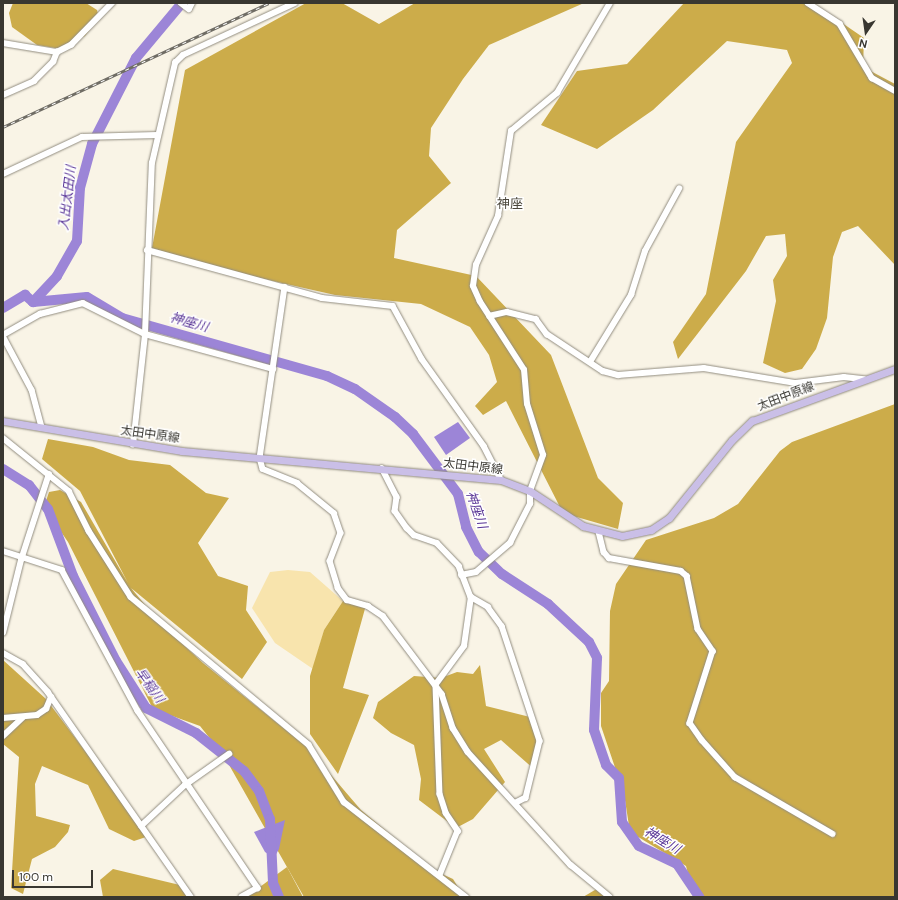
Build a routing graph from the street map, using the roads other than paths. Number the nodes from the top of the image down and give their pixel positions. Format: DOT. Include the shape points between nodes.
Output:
graph roads {
  1 [pos="112,3"];
  2 [pos="181,3"];
  3 [pos="192,3"];
  4 [pos="295,3"];
  5 [pos="610,3"];
  6 [pos="808,3"];
  7 [pos="3,43"];
  8 [pos="57,52"];
  9 [pos="895,91"];
  10 [pos="3,95"];
  11 [pos="157,135"];
  12 [pos="3,174"];
  13 [pos="679,189"];
  14 [pos="147,250"];
  15 [pos="285,287"];
  16 [pos="489,316"];
  17 [pos="145,334"];
  18 [pos="3,335"];
  19 [pos="590,362"];
  20 [pos="273,369"];
  21 [pos="895,369"];
  22 [pos="864,380"];
  23 [pos="3,421"];
  24 [pos="42,428"];
  25 [pos="3,438"];
  26 [pos="133,445"];
  27 [pos="260,458"];
  28 [pos="382,468"];
  29 [pos="49,474"];
  30 [pos="502,480"];
  31 [pos="530,491"];
  32 [pos="599,532"];
  33 [pos="3,551"];
  34 [pos="22,558"];
  35 [pos="461,575"];
  36 [pos="471,597"];
  37 [pos="3,633"];
  38 [pos="3,653"];
  39 [pos="436,684"];
  40 [pos="51,697"];
  41 [pos="3,718"];
  42 [pos="22,718"];
  43 [pos="3,736"];
  44 [pos="229,754"];
  45 [pos="188,783"];
  46 [pos="516,802"];
  47 [pos="141,826"];
  48 [pos="833,834"];
  49 [pos="440,875"];
  50 [pos="191,897"];
  51 [pos="242,897"];
  52 [pos="466,897"];
  53 [pos="610,897"];
  1 -- 8 [label="street" via="72,45"];
  2 -- 3 [label="street" via="189,9"];
  4 -- 11 [label="street" via="183,55 175,63"];
  5 -- 16 [label="street" via="557,93 511,131 498,216 473,279 480,302"];
  6 -- 9 [label="street" via="840,24 872,78"];
  7 -- 8 [label="street"];
  8 -- 10 [label="street" via="53,62 34,81"];
  11 -- 12 [label="street" via="82,137"];
  11 -- 14 [label="street"];
  13 -- 19 [label="street" via="644,251 631,295"];
  14 -- 15 [label="street"];
  14 -- 17 [label="street"];
  15 -- 20 [label="street"];
  15 -- 30 [label="street" via="322,298 393,306 422,359 484,446"];
  16 -- 19 [label="street" via="507,312 536,319 547,334"];
  16 -- 31 [label="street" via="524,370 526,404 542,443 542,462"];
  17 -- 18 [label="street" via="82,303 40,314"];
  17 -- 20 [label="street"];
  17 -- 26 [label="street"];
  18 -- 24 [label="street" via="32,390"];
  19 -- 22 [label="street" via="603,371 623,376 704,368 796,383 844,377"];
  20 -- 27 [label="street"];
  21 -- 22 [label="main road, 太田中原線"];
  22 -- 32 [label="main road, 太田中原線" via="752,421 732,440 686,501 651,530 622,536"];
  23 -- 24 [label="main road, 太田中原線"];
  24 -- 26 [label="main road, 太田中原線"];
  25 -- 29 [label="street"];
  26 -- 27 [label="main road, 太田中原線"];
  27 -- 28 [label="main road, 太田中原線"];
  27 -- 39 [label="street" via="263,469 297,483 334,513 341,533 330,561 333,580 347,600 368,606 383,616"];
  28 -- 30 [label="main road, 太田中原線"];
  28 -- 35 [label="street" via="397,497 395,511 407,528 414,535 437,543 459,566"];
  29 -- 34 [label="street"];
  29 -- 49 [label="street" via="69,491 89,531 131,597 309,745 344,802"];
  30 -- 31 [label="main road, 太田中原線"];
  31 -- 32 [label="main road, 太田中原線" via="583,526"];
  31 -- 35 [label="street" via="522,523 510,543 476,572"];
  32 -- 48 [label="street" via="604,552 609,558 682,571 687,576 698,628 714,651 690,723 702,740 735,777"];
  33 -- 34 [label="street"];
  34 -- 37 [label="street"];
  34 -- 45 [label="street" via="62,570 120,683"];
  35 -- 36 [label="street"];
  36 -- 39 [label="street" via="464,646"];
  36 -- 46 [label="street" via="488,607 502,626 540,741 526,798"];
  38 -- 40 [label="street" via="23,664"];
  39 -- 46 [label="street" via="448,705 461,743"];
  39 -- 49 [label="street" via="440,794 446,813 458,831"];
  40 -- 42 [label="street" via="46,709"];
  40 -- 47 [label="street"];
  41 -- 42 [label="street"];
  42 -- 43 [label="street"];
  44 -- 45 [label="street"];
  45 -- 47 [label="street"];
  45 -- 51 [label="street" via="258,888"];
  46 -- 53 [label="street" via="523,815 571,865"];
  47 -- 50 [label="street"];
  49 -- 52 [label="street"];
}
